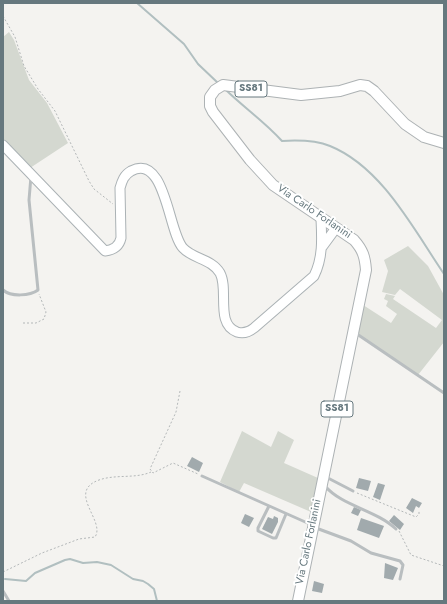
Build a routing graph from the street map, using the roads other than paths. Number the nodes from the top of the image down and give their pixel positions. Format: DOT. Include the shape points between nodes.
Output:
graph roads {
  1 [pos="444,143"];
  2 [pos="3,145"];
  3 [pos="31,174"];
  4 [pos="321,219"];
  5 [pos="336,228"];
  6 [pos="322,247"];
  7 [pos="3,290"];
  8 [pos="353,331"];
  9 [pos="444,393"];
  10 [pos="202,476"];
  11 [pos="322,478"];
  12 [pos="353,491"];
  13 [pos="269,506"];
  14 [pos="286,514"];
  15 [pos="312,526"];
  16 [pos="396,529"];
  17 [pos="400,579"];
  18 [pos="3,591"];
  19 [pos="9,601"];
  20 [pos="298,601"];
  1 -- 4 [label="main road, Via Carlo Forlanini / SS81" via="424,137 405,124 367,86 301,95 227,85 215,90 210,97 211,109 250,160 273,185"];
  2 -- 3 [label="main road"];
  3 -- 6 [label="main road" via="105,251 115,248 120,242 120,188 126,174 141,169 155,175 160,183 177,239 183,249 212,264 220,272 226,322 231,329 240,333 254,328 314,276 319,266"];
  3 -- 7 [label="lane" via="29,200 38,290 12,294"];
  4 -- 5 [label="main road, Via Carlo Forlanini / SS81"];
  4 -- 6 [label="main road"];
  5 -- 6 [label="main road"];
  5 -- 8 [label="main road, Via Carlo Forlanini / SS81" via="354,240 365,257 366,270"];
  8 -- 9 [label="lane"];
  8 -- 11 [label="main road, Via Carlo Forlanini / SS81"];
  10 -- 13 [label="lane"];
  11 -- 12 [label="lane"];
  11 -- 15 [label="main road, Via Carlo Forlanini / SS81"];
  11 -- 16 [label="lane" via="338,497 369,511"];
  13 -- 14 [label="lane"];
  13 -- 14 [label="lane" via="258,531 276,538"];
  14 -- 15 [label="lane"];
  15 -- 17 [label="lane" via="351,541 371,553 400,561"];
  15 -- 20 [label="main road, Via Carlo Forlanini / SS81"];
  18 -- 19 [label="lane"];
}
